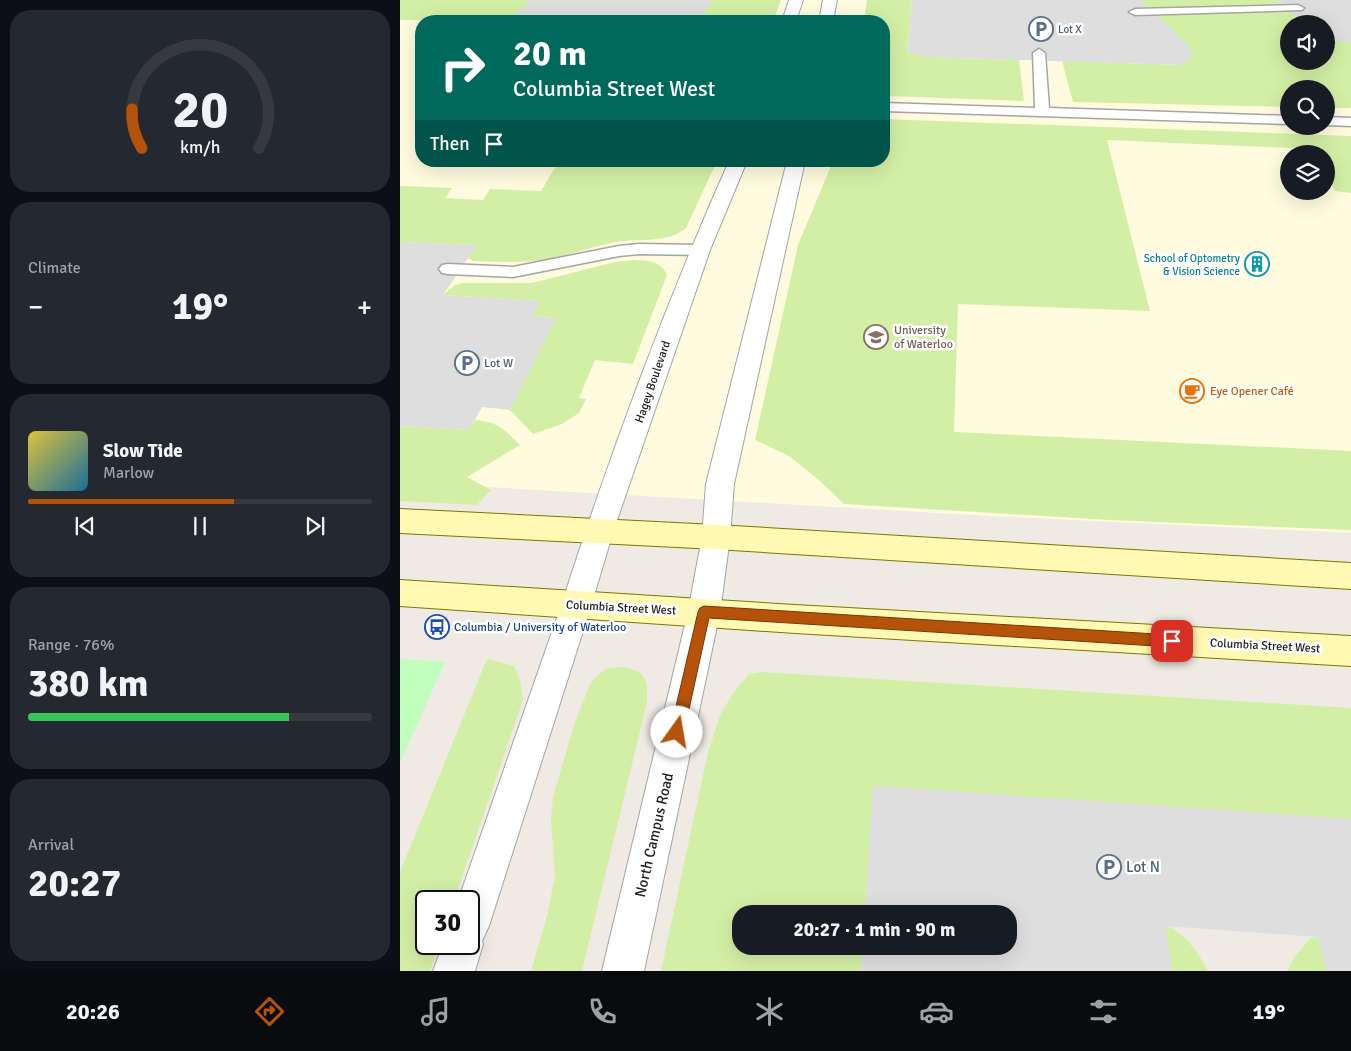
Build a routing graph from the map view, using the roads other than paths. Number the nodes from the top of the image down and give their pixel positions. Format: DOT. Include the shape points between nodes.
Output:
graph roads {
  1 [pos="796,0"];
  2 [pos="830,0"];
  3 [pos="1207,5"];
  4 [pos="1298,8"];
  5 [pos="1135,12"];
  6 [pos="791,15"];
  7 [pos="827,15"];
  8 [pos="1039,53"];
  9 [pos="890,107"];
  10 [pos="1042,112"];
  11 [pos="1280,120"];
  12 [pos="1335,121"];
  13 [pos="1351,122"];
  14 [pos="735,167"];
  15 [pos="795,167"];
  16 [pos="700,250"];
  17 [pos="448,269"];
  18 [pos="400,521"];
  19 [pos="599,532"];
  20 [pos="716,537"];
  21 [pos="1351,576"];
  22 [pos="400,593"];
  23 [pos="576,606"];
  24 [pos="704,612"];
  25 [pos="1351,651"];
  26 [pos="480,893"];
  27 [pos="459,955"];
  28 [pos="454,971"];
  29 [pos="623,971"];
  1 -- 6 [label="street"];
  2 -- 7 [label="street"];
  3 -- 4 [label="lane"];
  3 -- 5 [label="lane"];
  8 -- 10 [label="lane"];
  9 -- 10 [label="lane"];
  10 -- 11 [label="lane"];
  12 -- 13 [label="lane"];
  14 -- 16 [label="street, Hagey Boulevard"];
  15 -- 20 [label="street" via="720,484"];
  16 -- 17 [label="lane" via="632,250 513,272"];
  16 -- 19 [label="street, Hagey Boulevard"];
  18 -- 19 [label="main road"];
  19 -- 20 [label="main road"];
  19 -- 23 [label="street, Hagey Boulevard"];
  20 -- 21 [label="main road"];
  20 -- 24 [label="street"];
  22 -- 23 [label="main road, Columbia Street West"];
  23 -- 24 [label="main road, Columbia Street West"];
  23 -- 26 [label="street"];
  24 -- 25 [label="main road, Columbia Street West"];
  24 -- 29 [label="street, North Campus Road"];
  27 -- 28 [label="street"];
}
